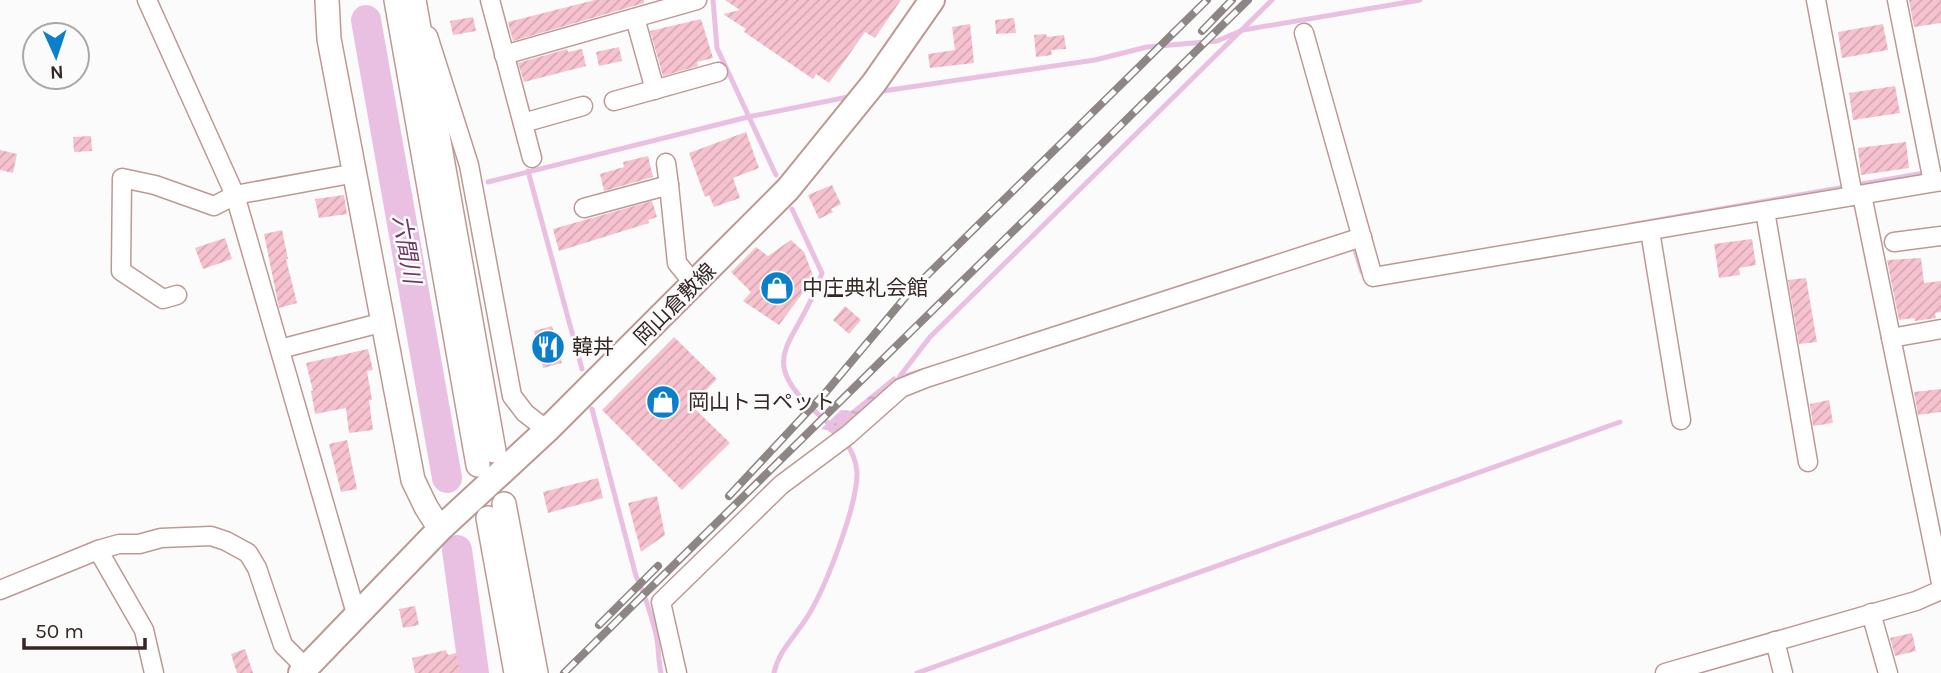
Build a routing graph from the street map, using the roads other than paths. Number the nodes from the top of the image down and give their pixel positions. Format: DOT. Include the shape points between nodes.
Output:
graph roads {
  1 [pos="147,0"];
  2 [pos="162,0"];
  3 [pos="327,0"];
  4 [pos="396,0"];
  5 [pos="414,0"];
  6 [pos="490,0"];
  7 [pos="697,0"];
  8 [pos="932,0"];
  9 [pos="1816,0"];
  10 [pos="1898,0"];
  11 [pos="635,18"];
  12 [pos="156,20"];
  13 [pos="1304,33"];
  14 [pos="504,55"];
  15 [pos="718,72"];
  16 [pos="655,90"];
  17 [pos="614,101"];
  18 [pos="583,106"];
  19 [pos="523,123"];
  20 [pos="532,158"];
  21 [pos="666,163"];
  22 [pos="356,173"];
  23 [pos="1934,177"];
  24 [pos="669,185"];
  25 [pos="1854,190"];
  26 [pos="235,195"];
  27 [pos="584,208"];
  28 [pos="1765,211"];
  29 [pos="1650,230"];
  30 [pos="1941,236"];
  31 [pos="1355,239"];
  32 [pos="1894,242"];
  33 [pos="695,285"];
  34 [pos="177,295"];
  35 [pos="384,323"];
  36 [pos="1941,329"];
  37 [pos="1891,338"];
  38 [pos="280,349"];
  39 [pos="1681,420"];
  40 [pos="547,430"];
  41 [pos="1808,462"];
  42 [pos="440,529"];
  43 [pos="98,550"];
  44 [pos="1941,583"];
  45 [pos="0,590"];
  46 [pos="1941,590"];
  47 [pos="1871,613"];
  48 [pos="357,617"];
  49 [pos="1775,641"];
  50 [pos="303,671"];
  51 [pos="154,673"];
  52 [pos="516,673"];
  53 [pos="536,673"];
  54 [pos="677,673"];
  55 [pos="1665,673"];
  56 [pos="1783,673"];
  57 [pos="1888,673"];
  1 -- 12 [label="street"];
  2 -- 12 [label="street"];
  3 -- 22 [label="street" via="329,39"];
  4 -- 5 [label="street" via="486,458"];
  5 -- 40 [label="street" via="469,164 512,396"];
  6 -- 14 [label="street"];
  7 -- 11 [label="street"];
  8 -- 33 [label="main road, 岡山倉敷線" via="874,83 789,189"];
  9 -- 25 [label="street"];
  10 -- 23 [label="street"];
  11 -- 14 [label="street"];
  11 -- 16 [label="street"];
  12 -- 26 [label="street"];
  13 -- 31 [label="street"];
  14 -- 19 [label="street"];
  15 -- 16 [label="street"];
  16 -- 17 [label="street"];
  18 -- 19 [label="street"];
  19 -- 20 [label="street"];
  21 -- 24 [label="street"];
  22 -- 26 [label="street"];
  22 -- 35 [label="street"];
  23 -- 25 [label="street"];
  24 -- 27 [label="street"];
  24 -- 33 [label="street" via="677,263"];
  25 -- 28 [label="street"];
  25 -- 37 [label="street"];
  26 -- 34 [label="street" via="214,206 122,178 121,271 163,299"];
  26 -- 38 [label="street"];
  28 -- 29 [label="street"];
  28 -- 41 [label="street"];
  29 -- 31 [label="street" via="1373,277"];
  29 -- 39 [label="street"];
  30 -- 32 [label="street"];
  31 -- 54 [label="street" via="901,388 844,439 781,485 661,602"];
  33 -- 40 [label="main road, 岡山倉敷線"];
  35 -- 38 [label="street"];
  35 -- 42 [label="street" via="413,480"];
  36 -- 37 [label="street"];
  37 -- 44 [label="street"];
  38 -- 48 [label="street"];
  40 -- 42 [label="main road, 岡山倉敷線"];
  42 -- 48 [label="main road, 岡山倉敷線"];
  43 -- 45 [label="street"];
  43 -- 50 [label="street" via="161,538 211,536 248,553 283,645"];
  43 -- 51 [label="street" via="144,630"];
  46 -- 47 [label="street"];
  47 -- 49 [label="street"];
  47 -- 57 [label="street"];
  48 -- 50 [label="main road, 岡山倉敷線"];
  49 -- 55 [label="street"];
  49 -- 56 [label="street"];
  52 -- 53 [label="street" via="496,511"];
}
